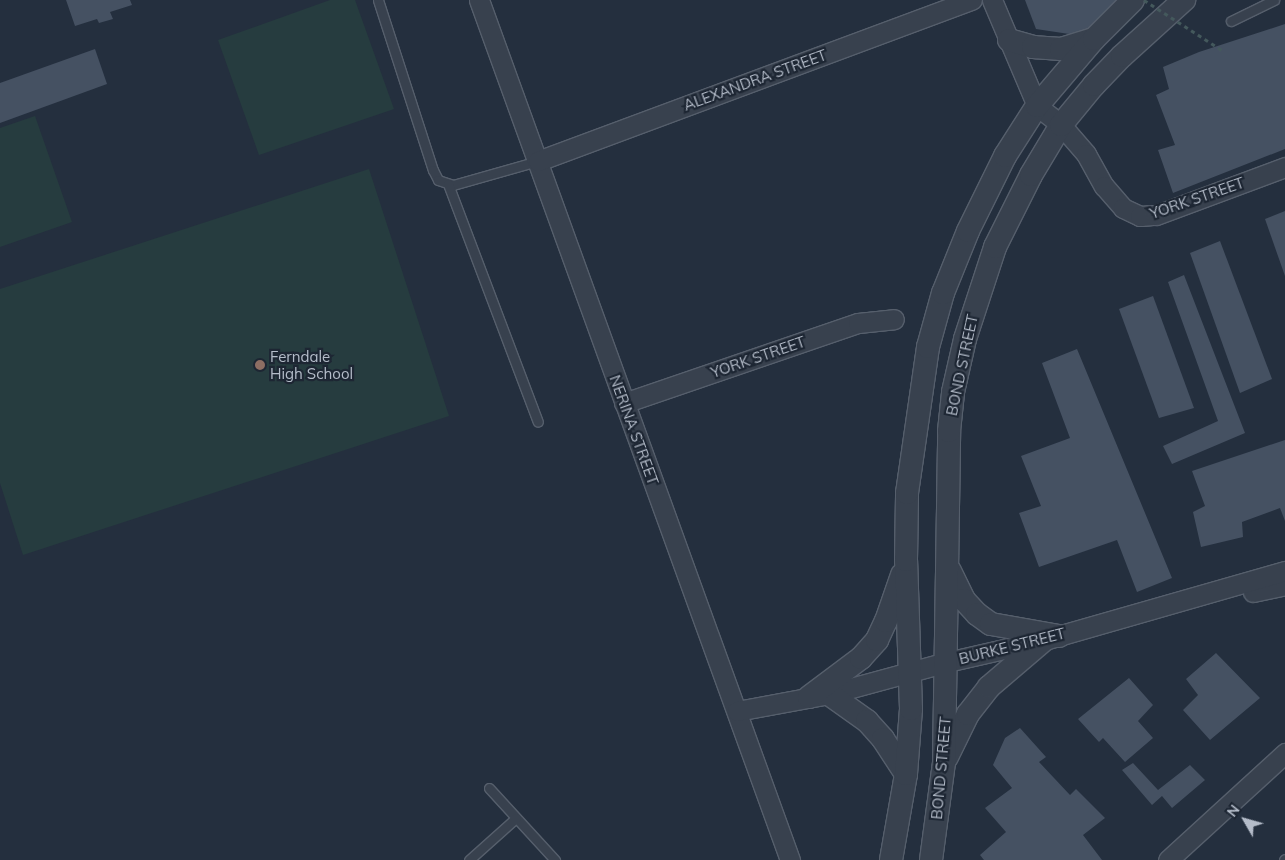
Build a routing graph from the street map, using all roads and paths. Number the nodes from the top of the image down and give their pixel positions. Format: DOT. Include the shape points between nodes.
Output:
graph roads {
  1 [pos="378,0"];
  2 [pos="479,0"];
  3 [pos="972,0"];
  4 [pos="992,0"];
  5 [pos="1133,0"];
  6 [pos="1144,0"];
  7 [pos="1184,0"];
  8 [pos="1274,0"];
  9 [pos="1231,22"];
  10 [pos="1094,39"];
  11 [pos="1009,40"];
  12 [pos="1222,50"];
  13 [pos="1037,106"];
  14 [pos="1061,125"];
  15 [pos="538,161"];
  16 [pos="1285,167"];
  17 [pos="448,184"];
  18 [pos="894,319"];
  19 [pos="624,404"];
  20 [pos="538,422"];
  21 [pos="906,560"];
  22 [pos="948,566"];
  23 [pos="1285,571"];
  24 [pos="1285,585"];
  25 [pos="1217,590"];
  26 [pos="1052,638"];
  27 [pos="947,662"];
  28 [pos="911,671"];
  29 [pos="819,696"];
  30 [pos="736,710"];
  31 [pos="1285,754"];
  32 [pos="944,762"];
  33 [pos="906,774"];
  34 [pos="489,788"];
  35 [pos="516,818"];
  36 [pos="469,860"];
  37 [pos="555,860"];
  38 [pos="790,860"];
  39 [pos="891,860"];
  40 [pos="931,860"];
  41 [pos="1168,860"];
  1 -- 17 [label="lane" via="433,170 438,180"];
  2 -- 15 [label="street, NERINA STREET"];
  3 -- 15 [label="street, ALEXANDRA STREET"];
  4 -- 11 [label="street"];
  5 -- 10 [label="street"];
  6 -- 12 [label="path, bridge"];
  7 -- 14 [label="street, BOND STREET" via="1122,56"];
  8 -- 9 [label="lane"];
  10 -- 11 [label="street" via="1061,49 1033,47"];
  10 -- 13 [label="street"];
  11 -- 13 [label="street"];
  13 -- 14 [label="street"];
  13 -- 21 [label="street" via="1005,156 972,222 943,293 928,347 912,451 907,493"];
  14 -- 16 [label="street, YORK STREET" via="1086,154 1104,186 1123,208 1140,216 1156,214"];
  14 -- 22 [label="street, BOND STREET" via="1030,175 995,247 966,339 953,392 949,431"];
  15 -- 17 [label="lane"];
  15 -- 19 [label="street, NERINA STREET"];
  17 -- 20 [label="lane"];
  18 -- 19 [label="street, YORK STREET" via="858,323"];
  19 -- 30 [label="street, NERINA STREET"];
  21 -- 28 [label="street"];
  21 -- 29 [label="street" via="894,601 877,640"];
  22 -- 26 [label="street" via="964,600 991,624"];
  22 -- 27 [label="street, BOND STREET"];
  23 -- 25 [label="street, BURKE STREET"];
  24 -- 25 [label="street" via="1257,591"];
  25 -- 26 [label="street, BURKE STREET"];
  26 -- 27 [label="street, BURKE STREET"];
  26 -- 32 [label="street" via="989,687 968,714"];
  27 -- 28 [label="street, BURKE STREET"];
  27 -- 32 [label="street, BOND STREET"];
  28 -- 29 [label="street, BURKE STREET"];
  28 -- 33 [label="street"];
  29 -- 30 [label="street, BURKE STREET"];
  29 -- 33 [label="street" via="867,721"];
  30 -- 38 [label="street, NERINA STREET"];
  31 -- 41 [label="street"];
  32 -- 40 [label="street, BOND STREET"];
  33 -- 39 [label="street"];
  34 -- 35 [label="lane"];
  35 -- 36 [label="lane"];
  35 -- 37 [label="lane"];
}
